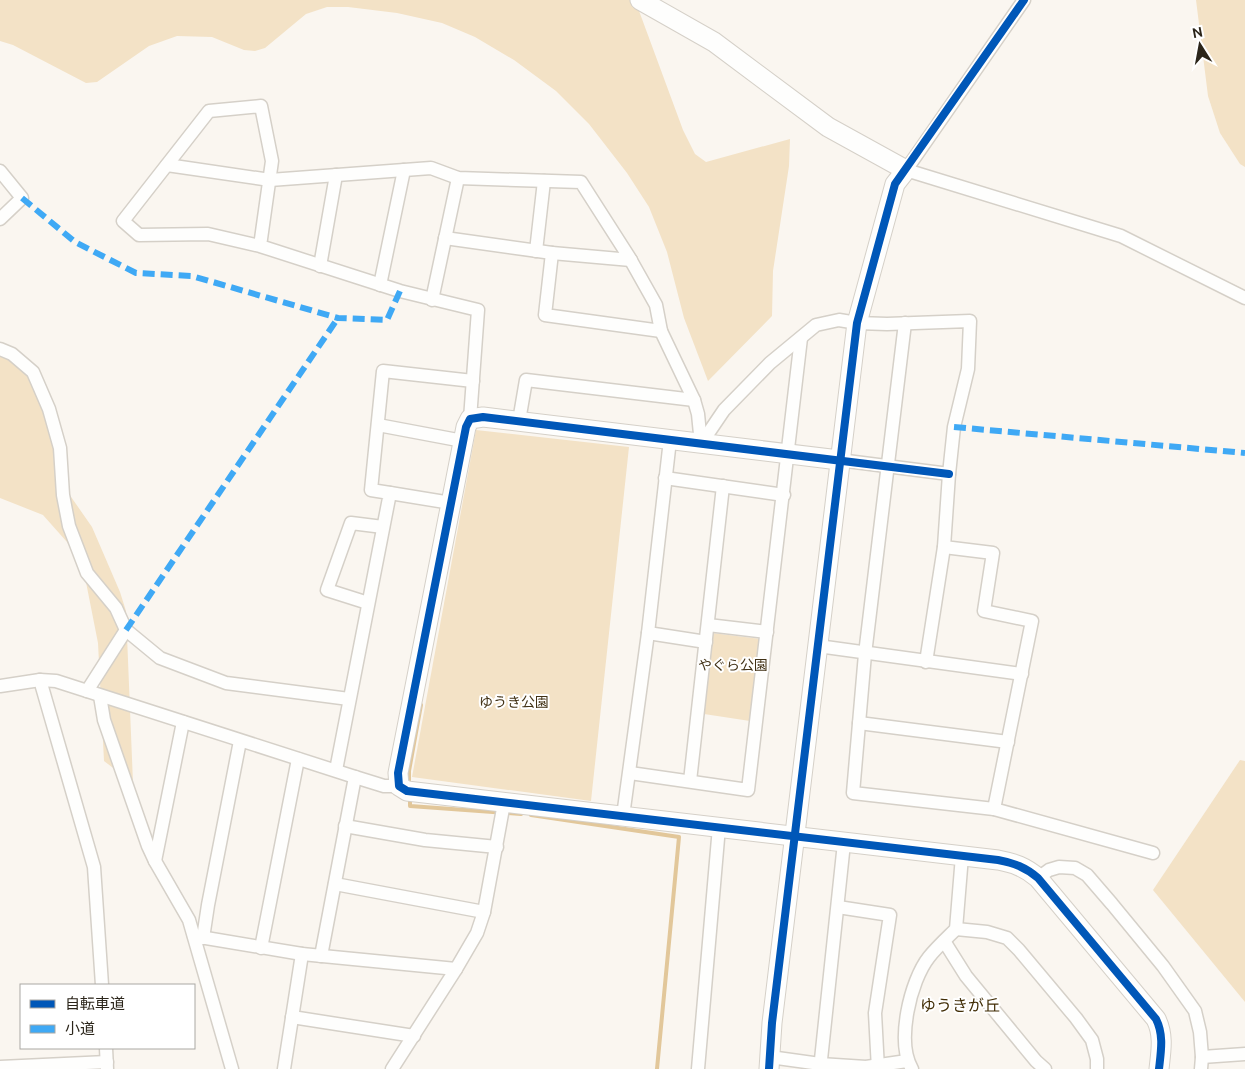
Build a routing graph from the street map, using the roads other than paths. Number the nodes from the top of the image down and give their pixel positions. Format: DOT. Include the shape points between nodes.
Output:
graph roads {
  1 [pos="640,0"];
  2 [pos="1024,0"];
  3 [pos="167,166"];
  4 [pos="404,170"];
  5 [pos="906,170"];
  6 [pos="0,171"];
  7 [pos="336,175"];
  8 [pos="458,178"];
  9 [pos="270,180"];
  10 [pos="544,181"];
  11 [pos="0,219"];
  12 [pos="445,238"];
  13 [pos="260,246"];
  14 [pos="536,251"];
  15 [pos="552,253"];
  16 [pos="630,260"];
  17 [pos="320,266"];
  18 [pos="380,285"];
  19 [pos="1245,298"];
  20 [pos="432,300"];
  21 [pos="857,323"];
  22 [pos="905,324"];
  23 [pos="661,331"];
  24 [pos="801,338"];
  25 [pos="0,349"];
  26 [pos="473,381"];
  27 [pos="694,400"];
  28 [pos="470,419"];
  29 [pos="519,421"];
  30 [pos="378,425"];
  31 [pos="670,440"];
  32 [pos="463,441"];
  33 [pos="701,444"];
  34 [pos="788,455"];
  35 [pos="839,460"];
  36 [pos="889,466"];
  37 [pos="949,474"];
  38 [pos="665,478"];
  39 [pos="723,486"];
  40 [pos="390,493"];
  41 [pos="784,495"];
  42 [pos="451,503"];
  43 [pos="383,527"];
  44 [pos="944,547"];
  45 [pos="368,603"];
  46 [pos="708,625"];
  47 [pos="126,630"];
  48 [pos="767,632"];
  49 [pos="648,633"];
  50 [pos="706,642"];
  51 [pos="818,646"];
  52 [pos="865,654"];
  53 [pos="926,662"];
  54 [pos="1022,674"];
  55 [pos="40,680"];
  56 [pos="0,686"];
  57 [pos="87,691"];
  58 [pos="100,696"];
  59 [pos="349,699"];
  60 [pos="183,722"];
  61 [pos="859,723"];
  62 [pos="240,740"];
  63 [pos="1008,742"];
  64 [pos="298,759"];
  65 [pos="336,770"];
  66 [pos="630,773"];
  67 [pos="355,777"];
  68 [pos="690,781"];
  69 [pos="400,786"];
  70 [pos="504,802"];
  71 [pos="994,809"];
  72 [pos="623,816"];
  73 [pos="345,826"];
  74 [pos="719,827"];
  75 [pos="794,836"];
  76 [pos="844,843"];
  77 [pos="497,847"];
  78 [pos="1153,853"];
  79 [pos="962,856"];
  80 [pos="155,861"];
  81 [pos="1038,878"];
  82 [pos="335,884"];
  83 [pos="838,908"];
  84 [pos="484,912"];
  85 [pos="956,929"];
  86 [pos="199,937"];
  87 [pos="944,941"];
  88 [pos="261,948"];
  89 [pos="302,954"];
  90 [pos="321,956"];
  91 [pos="456,969"];
  92 [pos="102,984"];
  93 [pos="292,1017"];
  94 [pos="414,1036"];
  95 [pos="106,1049"];
  96 [pos="1245,1054"];
  97 [pos="770,1063"];
  98 [pos="1202,1063"];
  99 [pos="107,1065"];
  100 [pos="909,1065"];
  101 [pos="0,1067"];
  102 [pos="820,1067"];
  103 [pos="877,1068"];
  104 [pos="232,1069"];
  105 [pos="284,1069"];
  106 [pos="392,1069"];
  107 [pos="698,1069"];
  108 [pos="1045,1069"];
  109 [pos="1097,1069"];
  110 [pos="1159,1069"];
  1 -- 5 [label="street" via="714,42 828,127"];
  2 -- 5 [label="street"];
  3 -- 9 [label="street"];
  3 -- 9 [label="street" via="209,111 261,106 272,161"];
  3 -- 13 [label="street" via="123,221 139,234 208,234"];
  4 -- 7 [label="street"];
  4 -- 8 [label="street" via="431,168"];
  4 -- 18 [label="street"];
  5 -- 19 [label="street" via="1120,236"];
  5 -- 21 [label="street" via="895,184"];
  6 -- 11 [label="street" via="22,198"];
  7 -- 9 [label="street"];
  7 -- 17 [label="street"];
  8 -- 10 [label="street"];
  8 -- 12 [label="street"];
  9 -- 13 [label="street"];
  10 -- 14 [label="street"];
  10 -- 16 [label="street" via="581,182"];
  12 -- 14 [label="street"];
  12 -- 20 [label="street"];
  13 -- 17 [label="street"];
  14 -- 15 [label="street"];
  15 -- 16 [label="street"];
  15 -- 23 [label="street" via="545,314"];
  16 -- 23 [label="street" via="656,305"];
  17 -- 18 [label="street"];
  18 -- 20 [label="street"];
  20 -- 26 [label="street" via="478,310"];
  21 -- 22 [label="street"];
  21 -- 24 [label="street" via="839,320 816,325"];
  21 -- 35 [label="street"];
  22 -- 36 [label="street"];
  22 -- 37 [label="street" via="970,322 968,370 954,427"];
  23 -- 27 [label="street"];
  24 -- 33 [label="street" via="770,363 724,410"];
  24 -- 34 [label="street"];
  25 -- 47 [label="street" via="12,354 33,372 49,409 60,448 69,526 88,573 116,608"];
  26 -- 28 [label="street"];
  26 -- 30 [label="street" via="383,371"];
  27 -- 29 [label="street" via="526,380"];
  27 -- 33 [label="street"];
  28 -- 29 [label="street"];
  28 -- 32 [label="street"];
  29 -- 31 [label="street"];
  30 -- 32 [label="street"];
  30 -- 40 [label="street" via="371,490"];
  31 -- 33 [label="street"];
  31 -- 38 [label="street"];
  32 -- 42 [label="street"];
  33 -- 34 [label="street"];
  34 -- 35 [label="street"];
  34 -- 41 [label="street"];
  35 -- 36 [label="street"];
  35 -- 51 [label="street"];
  36 -- 37 [label="street"];
  36 -- 52 [label="street"];
  37 -- 44 [label="street"];
  38 -- 39 [label="street"];
  38 -- 49 [label="street"];
  39 -- 41 [label="street"];
  39 -- 46 [label="street"];
  40 -- 42 [label="street"];
  40 -- 43 [label="street"];
  41 -- 48 [label="street"];
  42 -- 69 [label="street" via="398,773"];
  43 -- 45 [label="street"];
  43 -- 45 [label="street" via="351,523 327,590"];
  44 -- 53 [label="street"];
  44 -- 54 [label="street" via="992,553 984,612 1032,621"];
  45 -- 59 [label="street"];
  46 -- 48 [label="street"];
  46 -- 50 [label="street"];
  47 -- 57 [label="street"];
  47 -- 59 [label="street" via="160,658 226,683"];
  48 -- 68 [label="street" via="748,790"];
  49 -- 50 [label="street"];
  49 -- 66 [label="street"];
  50 -- 68 [label="street"];
  51 -- 52 [label="street"];
  51 -- 75 [label="street"];
  52 -- 53 [label="street"];
  52 -- 61 [label="street"];
  53 -- 54 [label="street"];
  54 -- 63 [label="street"];
  55 -- 56 [label="street"];
  55 -- 57 [label="street" via="56,681"];
  55 -- 92 [label="street" via="94,866"];
  57 -- 58 [label="street"];
  58 -- 60 [label="street"];
  58 -- 80 [label="street" via="104,720"];
  59 -- 65 [label="street"];
  60 -- 62 [label="street"];
  60 -- 80 [label="street"];
  61 -- 63 [label="street"];
  61 -- 71 [label="street" via="854,793"];
  62 -- 64 [label="street"];
  62 -- 86 [label="street"];
  63 -- 71 [label="street"];
  64 -- 65 [label="street"];
  64 -- 88 [label="street"];
  65 -- 67 [label="street"];
  66 -- 68 [label="street"];
  66 -- 72 [label="street"];
  67 -- 69 [label="street" via="384,786"];
  67 -- 73 [label="street"];
  69 -- 70 [label="street" via="407,792"];
  70 -- 72 [label="street"];
  70 -- 77 [label="street"];
  71 -- 78 [label="street"];
  72 -- 74 [label="street"];
  73 -- 77 [label="street" via="425,840"];
  73 -- 82 [label="street"];
  74 -- 75 [label="street"];
  74 -- 107 [label="street"];
  75 -- 76 [label="street"];
  75 -- 97 [label="street"];
  76 -- 79 [label="street"];
  76 -- 83 [label="street"];
  77 -- 84 [label="street"];
  79 -- 81 [label="street" via="1016,864"];
  79 -- 85 [label="street"];
  80 -- 86 [label="street"];
  81 -- 98 [label="street" via="1059,867 1075,868 1087,874 1163,966 1195,1011"];
  81 -- 110 [label="street" via="1156,1019 1162,1037"];
  82 -- 84 [label="street"];
  82 -- 90 [label="street"];
  83 -- 102 [label="street"];
  83 -- 103 [label="street" via="890,915 875,1013"];
  84 -- 91 [label="street" via="477,933"];
  85 -- 87 [label="street"];
  85 -- 109 [label="street" via="1007,938 1092,1040 1098,1059"];
  86 -- 88 [label="street"];
  86 -- 104 [label="street"];
  87 -- 100 [label="street" via="928,958 916,980 905,1032"];
  87 -- 108 [label="street" via="966,976"];
  88 -- 89 [label="street"];
  89 -- 90 [label="street"];
  89 -- 93 [label="street"];
  90 -- 91 [label="street"];
  91 -- 94 [label="street"];
  93 -- 94 [label="street"];
  93 -- 105 [label="street"];
  94 -- 106 [label="street"];
  95 -- 99 [label="street"];
  96 -- 98 [label="street"];
  97 -- 102 [label="street"];
  99 -- 101 [label="street"];
  100 -- 103 [label="street"];
  102 -- 103 [label="street"];
}
